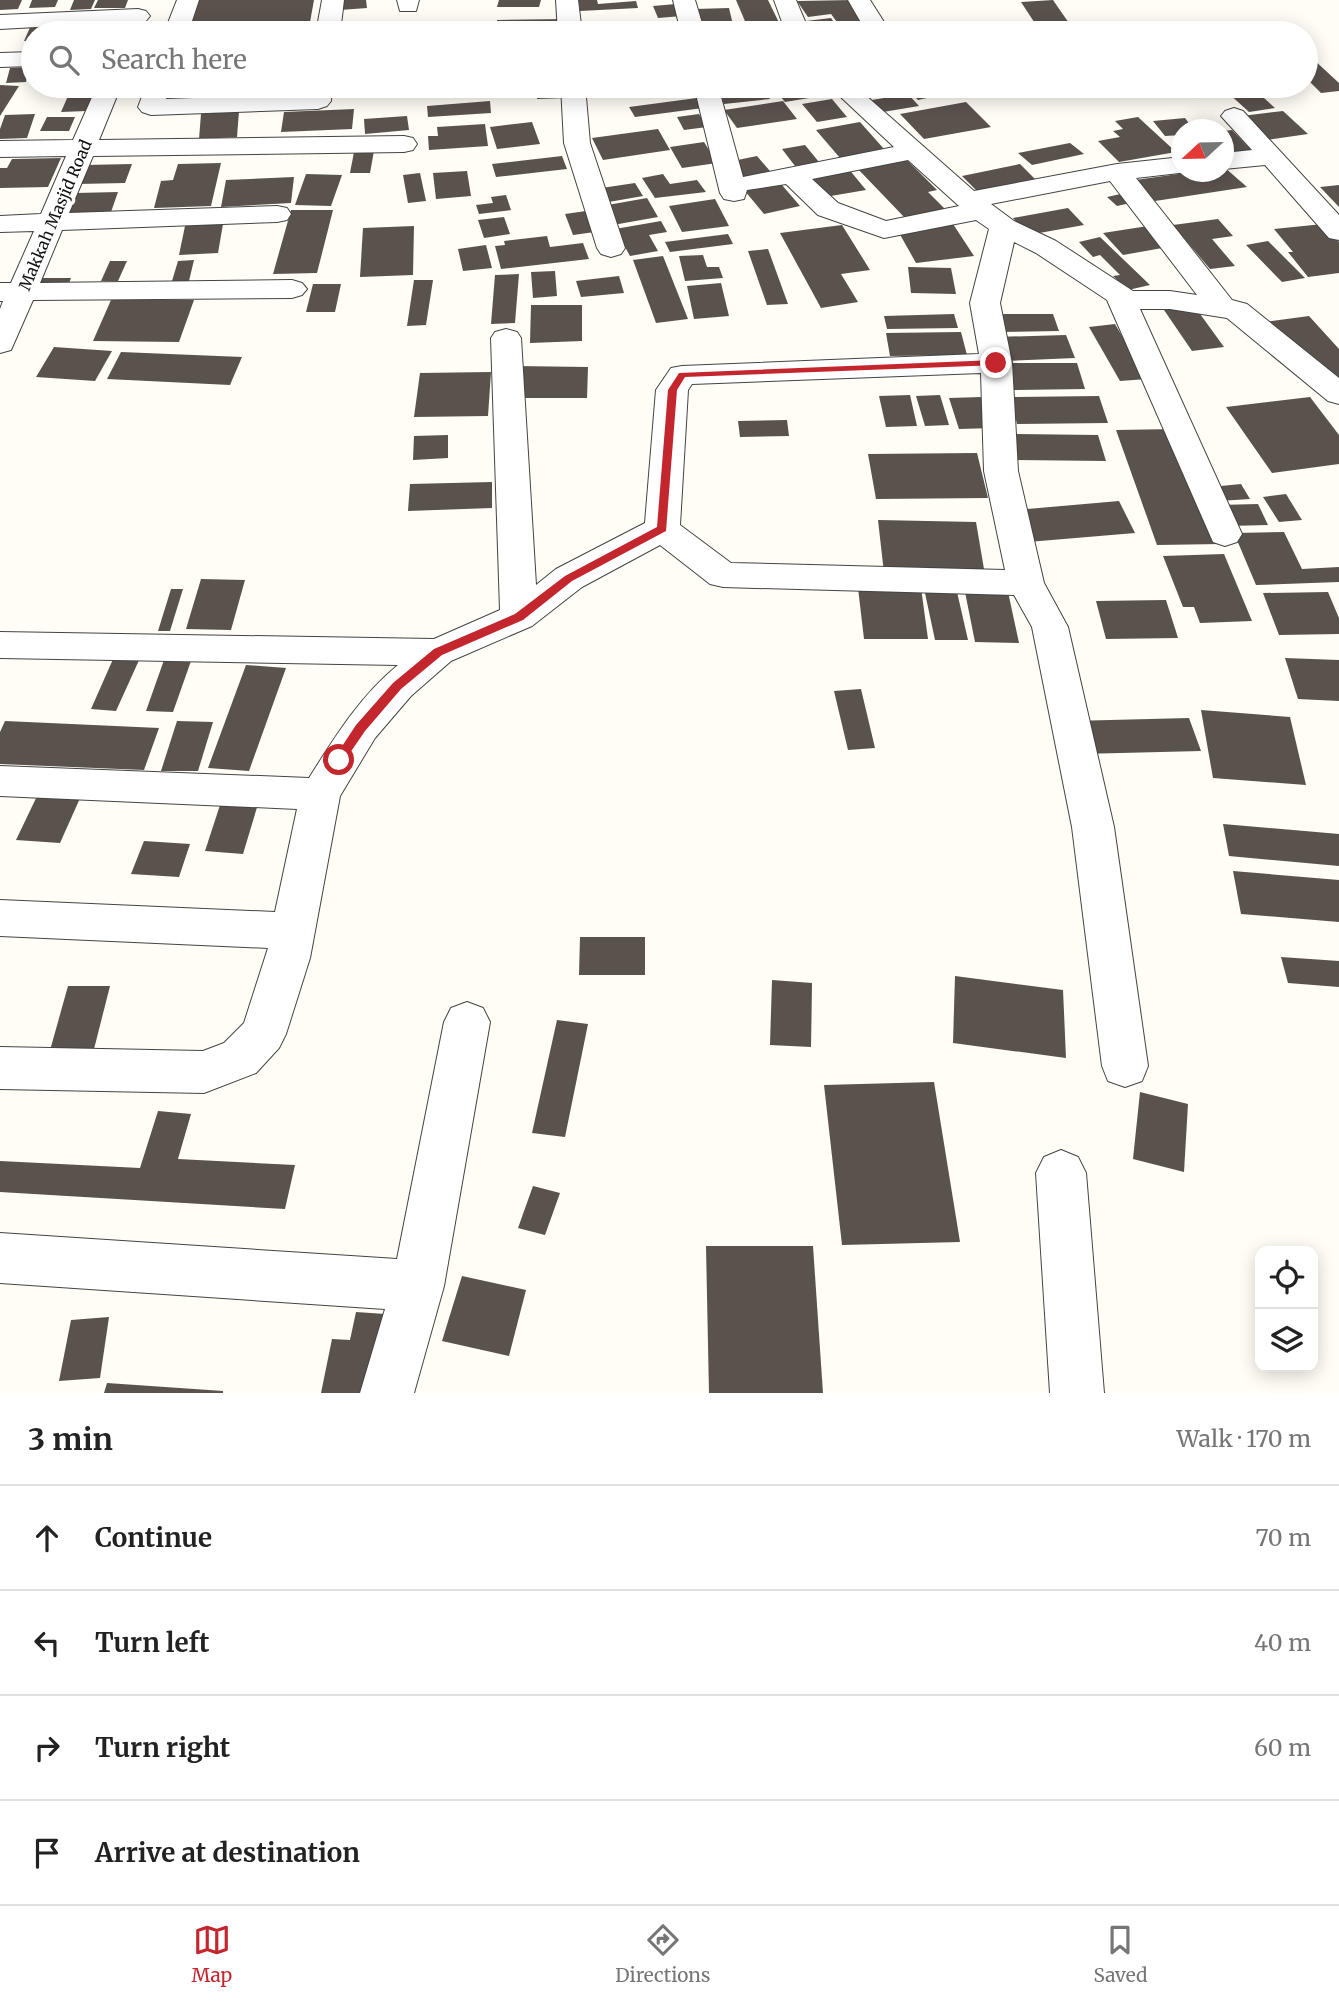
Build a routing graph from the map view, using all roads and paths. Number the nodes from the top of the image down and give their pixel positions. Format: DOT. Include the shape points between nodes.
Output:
graph roads {
  1 [pos="188,0"];
  2 [pos="333,0"];
  3 [pos="567,0"];
  4 [pos="684,0"];
  5 [pos="785,0"];
  6 [pos="859,0"];
  7 [pos="138,17"];
  8 [pos="21,21"];
  9 [pos="28,21"];
  10 [pos="180,21"];
  11 [pos="330,21"];
  12 [pos="569,21"];
  13 [pos="690,21"];
  14 [pos="794,21"];
  15 [pos="872,21"];
  16 [pos="0,22"];
  17 [pos="21,59"];
  18 [pos="0,60"];
  19 [pos="104,98"];
  20 [pos="154,98"];
  21 [pos="318,98"];
  22 [pos="574,98"];
  23 [pos="710,98"];
  24 [pos="854,98"];
  25 [pos="1234,116"];
  26 [pos="404,144"];
  27 [pos="83,147"];
  28 [pos="0,149"];
  29 [pos="913,151"];
  30 [pos="1272,156"];
  31 [pos="1234,160"];
  32 [pos="1171,166"];
  33 [pos="1117,172"];
  34 [pos="792,175"];
  35 [pos="985,212"];
  36 [pos="276,214"];
  37 [pos="51,223"];
  38 [pos="0,224"];
  39 [pos="1339,232"];
  40 [pos="611,247"];
  41 [pos="292,289"];
  42 [pos="11,292"];
  43 [pos="1119,294"];
  44 [pos="1221,306"];
  45 [pos="506,338"];
  46 [pos="0,344"];
  47 [pos="996,363"];
  48 [pos="1339,394"];
  49 [pos="662,528"];
  50 [pos="1225,534"];
  51 [pos="1026,583"];
  52 [pos="519,617"];
  53 [pos="0,645"];
  54 [pos="438,652"];
  55 [pos="0,781"];
  56 [pos="320,794"];
  57 [pos="0,918"];
  58 [pos="293,931"];
  59 [pos="467,1022"];
  60 [pos="1125,1066"];
  61 [pos="0,1068"];
  62 [pos="1061,1173"];
  63 [pos="0,1258"];
  64 [pos="418,1286"];
  65 [pos="387,1393"];
  66 [pos="1077,1393"];
  1 -- 10 [label="street"];
  2 -- 11 [label="street"];
  3 -- 12 [label="street"];
  4 -- 13 [label="street"];
  5 -- 14 [label="street"];
  6 -- 15 [label="street"];
  7 -- 9 [label="street"];
  8 -- 16 [label="street"];
  17 -- 18 [label="street"];
  19 -- 27 [label="street, Makkah Masjid Road"];
  20 -- 21 [label="street" via="151,107"];
  22 -- 40 [label="street" via="577,143"];
  23 -- 34 [label="street" via="743,188"];
  24 -- 29 [label="street"];
  25 -- 30 [label="street"];
  26 -- 27 [label="street"];
  27 -- 28 [label="street"];
  27 -- 37 [label="street, Makkah Masjid Road"];
  29 -- 34 [label="street"];
  29 -- 35 [label="street"];
  30 -- 31 [label="street"];
  30 -- 39 [label="street"];
  32 -- 33 [label="street"];
  33 -- 35 [label="street"];
  33 -- 44 [label="street"];
  34 -- 35 [label="street" via="828,209 884,230"];
  35 -- 43 [label="street"];
  35 -- 47 [label="street" via="990,272 985,303"];
  36 -- 37 [label="street"];
  37 -- 38 [label="street"];
  37 -- 42 [label="street, Makkah Masjid Road"];
  41 -- 42 [label="street"];
  42 -- 46 [label="street, Makkah Masjid Road"];
  43 -- 44 [label="street" via="1127,299"];
  43 -- 50 [label="street"];
  44 -- 48 [label="street" via="1236,310"];
  45 -- 52 [label="street"];
  47 -- 49 [label="street" via="682,374 673,390"];
  47 -- 51 [label="street" via="1001,471"];
  49 -- 51 [label="street" via="723,575"];
  49 -- 52 [label="street" via="569,578"];
  51 -- 60 [label="street" via="1050,627 1093,827"];
  52 -- 54 [label="street"];
  53 -- 54 [label="street"];
  54 -- 56 [label="street" via="397,686 360,728"];
  55 -- 56 [label="street"];
  56 -- 58 [label="street"];
  57 -- 58 [label="street"];
  58 -- 61 [label="street" via="263,1034 240,1058 204,1072"];
  59 -- 64 [label="street"];
  62 -- 66 [label="street"];
  63 -- 64 [label="street"];
  64 -- 65 [label="street"];
}
